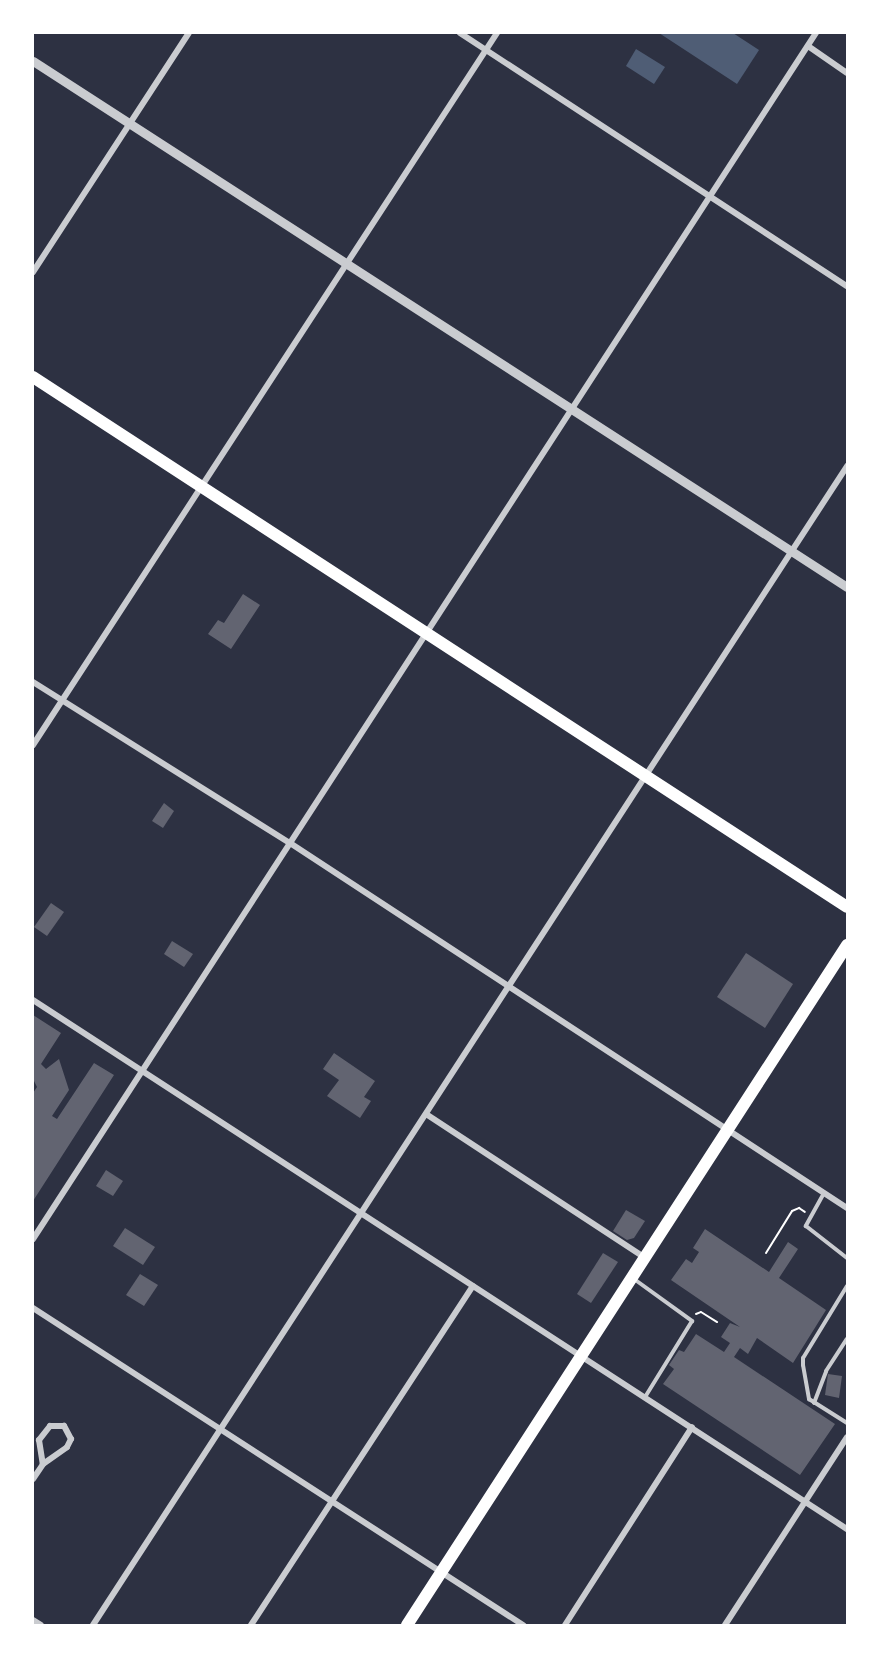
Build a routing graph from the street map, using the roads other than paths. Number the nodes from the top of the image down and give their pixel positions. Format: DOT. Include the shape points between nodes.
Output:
graph roads {
  1 [pos="189,33"];
  2 [pos="460,33"];
  3 [pos="497,33"];
  4 [pos="816,33"];
  5 [pos="808,46"];
  6 [pos="486,50"];
  7 [pos="33,61"];
  8 [pos="847,73"];
  9 [pos="130,124"];
  10 [pos="710,197"];
  11 [pos="345,263"];
  12 [pos="33,272"];
  13 [pos="847,286"];
  14 [pos="33,377"];
  15 [pos="572,409"];
  16 [pos="847,466"];
  17 [pos="201,487"];
  18 [pos="792,551"];
  19 [pos="847,587"];
  20 [pos="426,634"];
  21 [pos="33,682"];
  22 [pos="62,700"];
  23 [pos="33,745"];
  24 [pos="646,777"];
  25 [pos="290,843"];
  26 [pos="847,907"];
  27 [pos="847,945"];
  28 [pos="509,987"];
  29 [pos="33,1000"];
  30 [pos="142,1071"];
  31 [pos="426,1114"];
  32 [pos="728,1130"];
  33 [pos="824,1193"];
  34 [pos="847,1208"];
  35 [pos="362,1213"];
  36 [pos="33,1239"];
  37 [pos="645,1258"];
  38 [pos="847,1258"];
  39 [pos="632,1278"];
  40 [pos="473,1286"];
  41 [pos="847,1286"];
  42 [pos="33,1308"];
  43 [pos="847,1339"];
  44 [pos="581,1356"];
  45 [pos="645,1397"];
  46 [pos="814,1403"];
  47 [pos="847,1423"];
  48 [pos="692,1427"];
  49 [pos="221,1429"];
  50 [pos="847,1437"];
  51 [pos="43,1464"];
  52 [pos="33,1479"];
  53 [pos="333,1501"];
  54 [pos="805,1501"];
  55 [pos="847,1529"];
  56 [pos="441,1571"];
  57 [pos="33,1620"];
  58 [pos="41,1625"];
  59 [pos="93,1625"];
  60 [pos="252,1625"];
  61 [pos="407,1625"];
  62 [pos="523,1625"];
  63 [pos="565,1625"];
  64 [pos="725,1625"];
  1 -- 9 [label="street"];
  2 -- 6 [label="street"];
  3 -- 6 [label="street"];
  4 -- 5 [label="street"];
  5 -- 8 [label="street"];
  5 -- 10 [label="street"];
  6 -- 10 [label="street"];
  6 -- 11 [label="street"];
  7 -- 9 [label="street"];
  9 -- 11 [label="street"];
  9 -- 12 [label="street"];
  10 -- 13 [label="street"];
  10 -- 15 [label="street"];
  11 -- 15 [label="street"];
  11 -- 17 [label="street"];
  14 -- 17 [label="main road"];
  15 -- 18 [label="street"];
  15 -- 20 [label="street"];
  16 -- 18 [label="street"];
  17 -- 20 [label="main road"];
  17 -- 22 [label="street"];
  18 -- 19 [label="street"];
  18 -- 24 [label="street"];
  20 -- 24 [label="main road"];
  20 -- 25 [label="street"];
  21 -- 22 [label="street"];
  22 -- 23 [label="street"];
  22 -- 25 [label="street"];
  24 -- 26 [label="main road"];
  24 -- 28 [label="street"];
  25 -- 28 [label="street"];
  25 -- 30 [label="street"];
  27 -- 32 [label="main road"];
  28 -- 31 [label="street"];
  28 -- 32 [label="street"];
  29 -- 30 [label="street"];
  30 -- 35 [label="street"];
  30 -- 36 [label="street"];
  31 -- 35 [label="street"];
  31 -- 37 [label="street"];
  32 -- 33 [label="street"];
  32 -- 37 [label="main road"];
  33 -- 34 [label="street"];
  33 -- 38 [label="lane" via="810,1215 808,1231"];
  35 -- 40 [label="street"];
  35 -- 49 [label="street"];
  37 -- 39 [label="main road"];
  39 -- 44 [label="main road"];
  39 -- 45 [label="lane" via="692,1321"];
  40 -- 44 [label="street"];
  40 -- 53 [label="street"];
  41 -- 46 [label="lane" via="803,1358 808,1395"];
  42 -- 49 [label="street"];
  43 -- 46 [label="lane" via="826,1371"];
  44 -- 45 [label="street"];
  44 -- 56 [label="main road"];
  45 -- 48 [label="street"];
  46 -- 47 [label="lane"];
  48 -- 54 [label="street"];
  48 -- 63 [label="street"];
  49 -- 53 [label="street"];
  49 -- 59 [label="street"];
  50 -- 54 [label="street"];
  51 -- 51 [label="street" via="39,1440 50,1426 64,1426 71,1439 67,1447"];
  51 -- 52 [label="street"];
  53 -- 56 [label="street"];
  53 -- 60 [label="street"];
  54 -- 55 [label="street"];
  54 -- 64 [label="street"];
  56 -- 61 [label="main road"];
  56 -- 62 [label="street"];
  57 -- 58 [label="street"];
}
